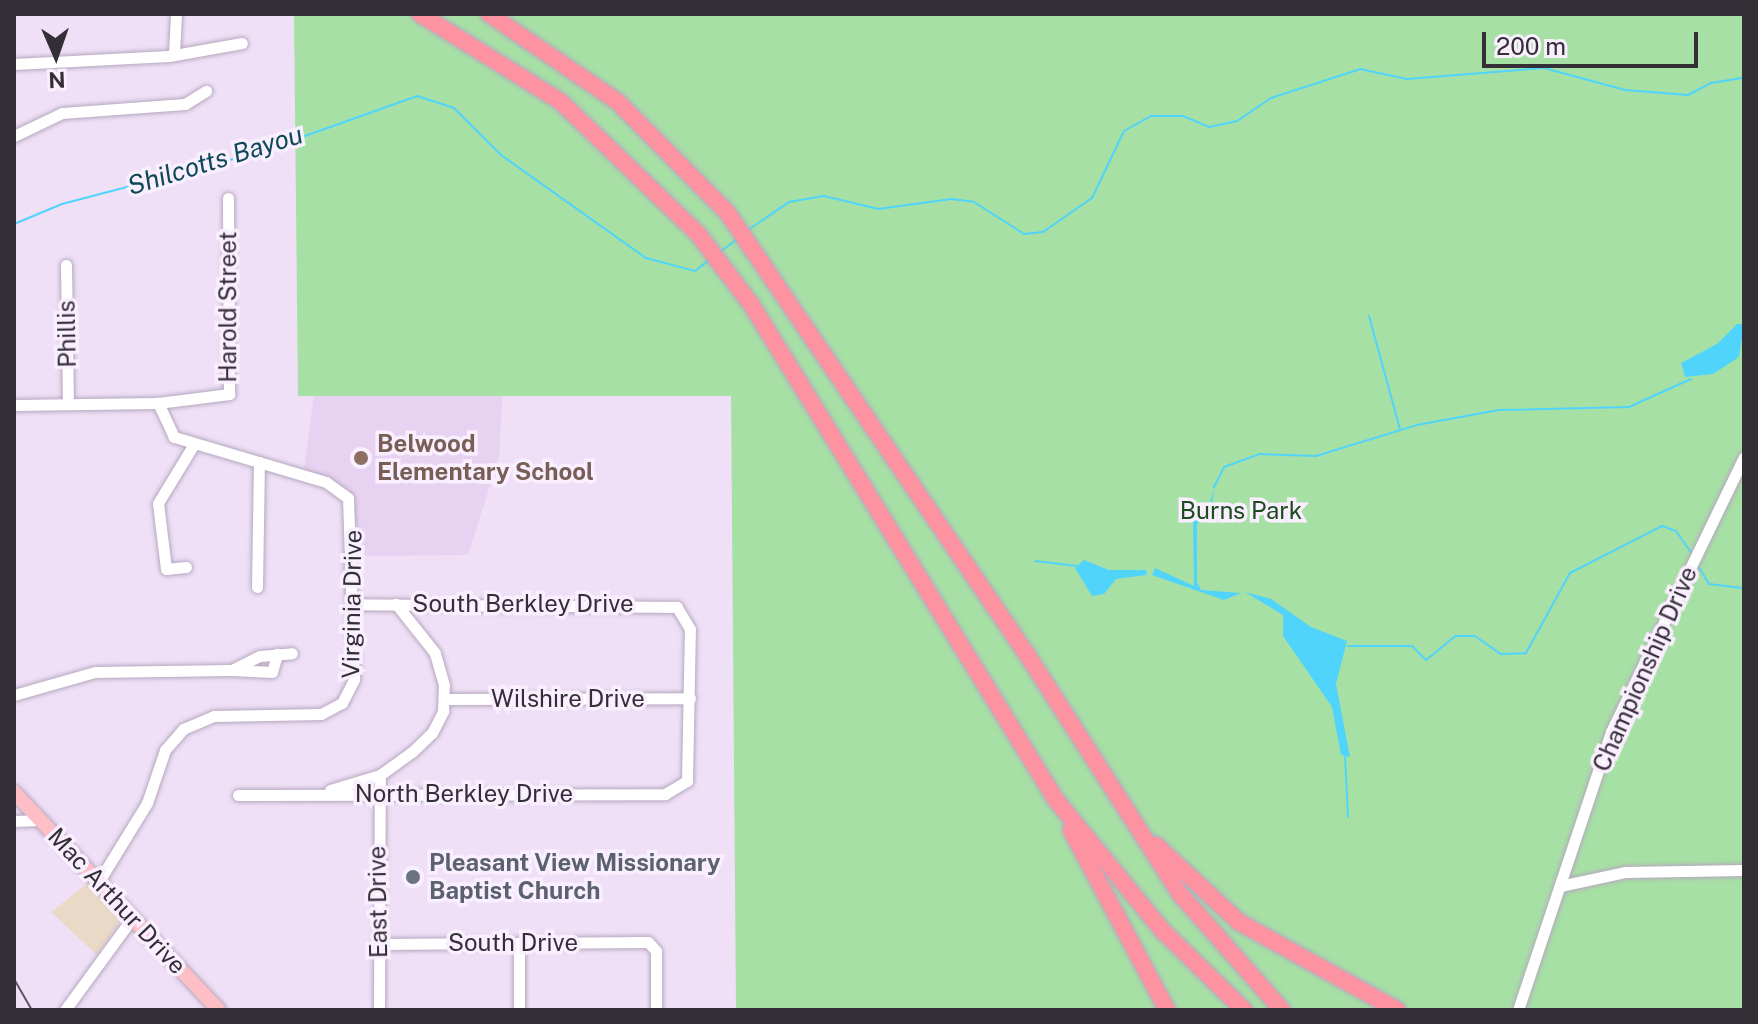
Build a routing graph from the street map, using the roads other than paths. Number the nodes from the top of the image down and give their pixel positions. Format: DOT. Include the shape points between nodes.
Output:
graph roads {
  1 [pos="176,14"];
  2 [pos="420,14"];
  3 [pos="489,14"];
  4 [pos="242,43"];
  5 [pos="174,53"];
  6 [pos="14,64"];
  7 [pos="206,91"];
  8 [pos="14,136"];
  9 [pos="228,198"];
  10 [pos="66,265"];
  11 [pos="158,403"];
  12 [pos="68,404"];
  13 [pos="14,405"];
  14 [pos="194,444"];
  15 [pos="1744,457"];
  16 [pos="259,462"];
  17 [pos="186,567"];
  18 [pos="257,587"];
  19 [pos="354,604"];
  20 [pos="396,604"];
  21 [pos="292,653"];
  22 [pos="277,654"];
  23 [pos="232,670"];
  24 [pos="14,695"];
  25 [pos="690,698"];
  26 [pos="445,699"];
  27 [pos="380,775"];
  28 [pos="14,792"];
  29 [pos="378,794"];
  30 [pos="238,795"];
  31 [pos="315,795"];
  32 [pos="1056,800"];
  33 [pos="35,814"];
  34 [pos="14,821"];
  35 [pos="1137,826"];
  36 [pos="1744,870"];
  37 [pos="99,881"];
  38 [pos="1560,886"];
  39 [pos="132,918"];
  40 [pos="519,943"];
  41 [pos="378,944"];
  42 [pos="216,1009"];
  43 [pos="65,1010"];
  44 [pos="379,1010"];
  45 [pos="519,1010"];
  46 [pos="656,1010"];
  47 [pos="1167,1010"];
  48 [pos="1244,1010"];
  49 [pos="1282,1010"];
  50 [pos="1397,1010"];
  51 [pos="1518,1010"];
  1 -- 5 [label="street"];
  2 -- 32 [label="highway" via="560,101 698,234 730,275"];
  3 -- 35 [label="highway" via="618,102 727,212"];
  4 -- 5 [label="street"];
  5 -- 6 [label="street"];
  7 -- 8 [label="street" via="185,104 62,113"];
  9 -- 11 [label="street, Harold Street" via="230,392"];
  10 -- 12 [label="street, Phillis"];
  11 -- 12 [label="street"];
  11 -- 14 [label="street" via="173,436"];
  12 -- 13 [label="street"];
  14 -- 16 [label="street, Virginia Drive"];
  14 -- 17 [label="street" via="158,503 166,569"];
  15 -- 38 [label="street, Championship Drive" via="1611,732"];
  16 -- 18 [label="street"];
  16 -- 19 [label="street, Virginia Drive" via="336,486 350,502"];
  19 -- 20 [label="street, South Berkley Drive"];
  19 -- 37 [label="street, Virginia Drive" via="354,679 342,703 321,714 214,716 183,729 165,750 147,803"];
  20 -- 25 [label="street, South Berkley Drive" via="667,604 686,617"];
  20 -- 26 [label="street" via="435,653"];
  21 -- 22 [label="street"];
  22 -- 23 [label="street"];
  22 -- 23 [label="street" via="272,672"];
  23 -- 24 [label="street" via="95,672"];
  25 -- 26 [label="street, Wilshire Drive"];
  25 -- 29 [label="street, North Berkley Drive" via="686,783 665,794"];
  26 -- 27 [label="street" via="425,742"];
  27 -- 29 [label="street, East Drive"];
  27 -- 31 [label="street"];
  28 -- 33 [label="main road, Mac Arthur Drive"];
  29 -- 31 [label="street, North Berkley Drive"];
  29 -- 41 [label="street, East Drive"];
  30 -- 31 [label="street, North Berkley Drive"];
  32 -- 47 [label="highway"];
  32 -- 48 [label="highway" via="1162,930"];
  33 -- 34 [label="street"];
  33 -- 37 [label="main road, Mac Arthur Drive"];
  35 -- 49 [label="highway" via="1181,895"];
  35 -- 50 [label="highway" via="1223,911"];
  36 -- 38 [label="street" via="1625,872"];
  37 -- 39 [label="main road, Mac Arthur Drive"];
  38 -- 51 [label="street, Championship Drive"];
  39 -- 42 [label="main road, Mac Arthur Drive"];
  39 -- 43 [label="street"];
  40 -- 41 [label="street, South Drive"];
  40 -- 45 [label="street"];
  40 -- 46 [label="street, South Drive" via="648,942 656,951"];
  41 -- 44 [label="street, East Drive"];
}
